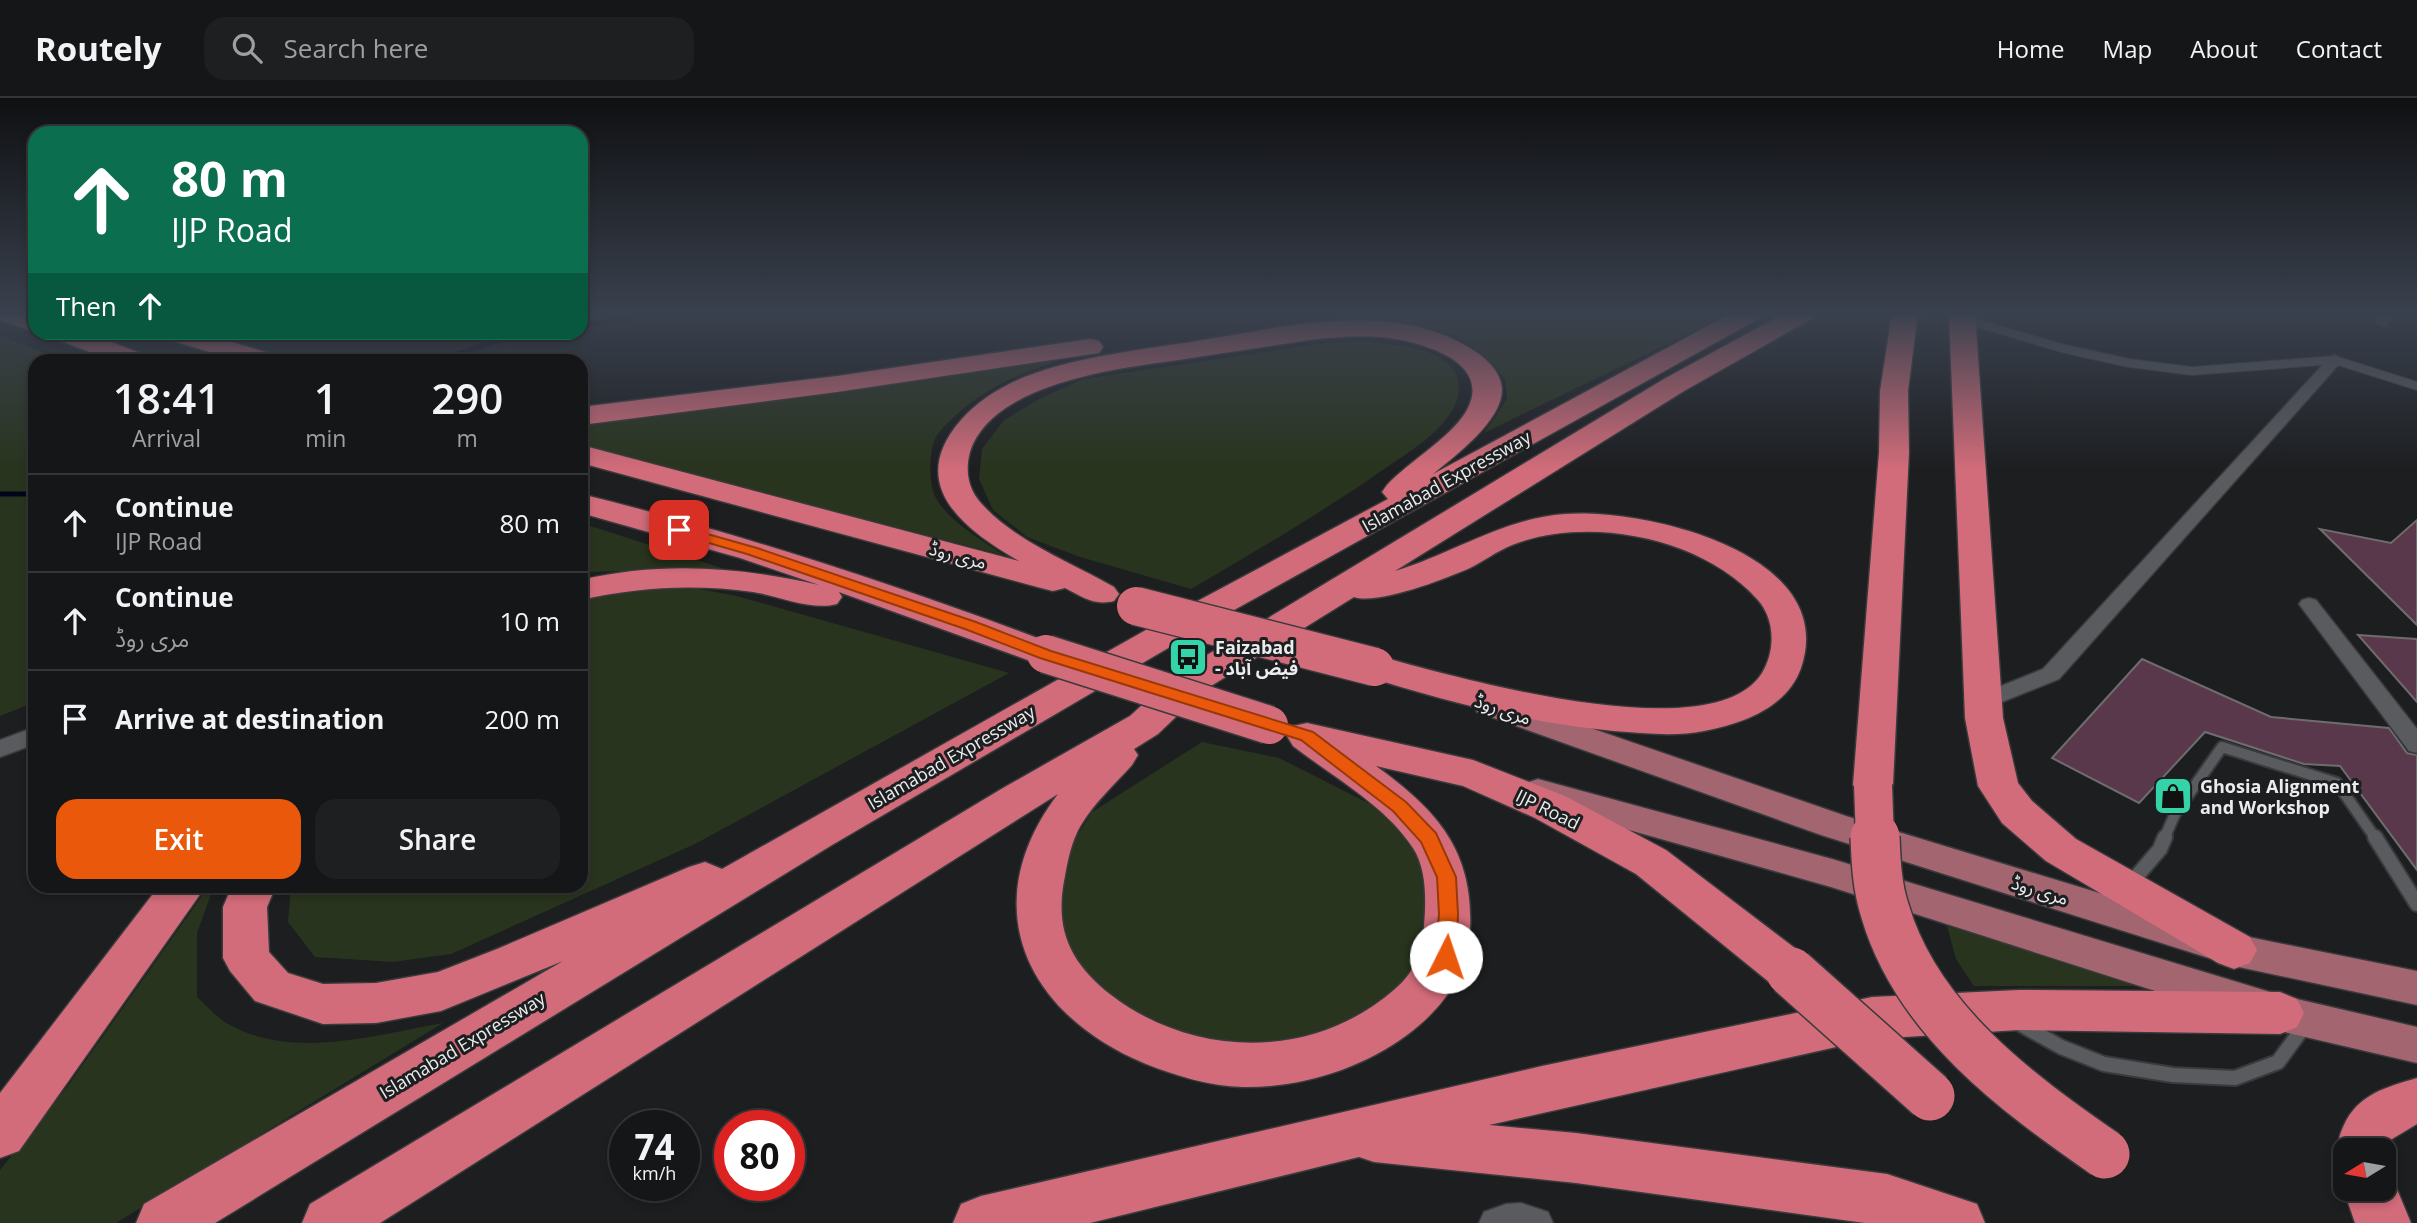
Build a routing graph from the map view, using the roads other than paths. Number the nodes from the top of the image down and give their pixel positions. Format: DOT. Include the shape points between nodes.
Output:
graph roads {
  1 [pos="958,366"];
  2 [pos="1105,366"];
  3 [pos="1478,366"];
  4 [pos="1656,366"];
  5 [pos="1709,366"];
  6 [pos="1898,366"];
  7 [pos="1965,366"];
  8 [pos="2150,366"];
  9 [pos="2263,366"];
  10 [pos="2330,366"];
  11 [pos="2352,366"];
  12 [pos="2417,386"];
  13 [pos="588,415"];
  14 [pos="588,456"];
  15 [pos="588,505"];
  16 [pos="1375,520"];
  17 [pos="588,589"];
  18 [pos="1102,594"];
  19 [pos="1321,603"];
  20 [pos="2309,604"];
  21 [pos="970,625"];
  22 [pos="1438,687"];
  23 [pos="1984,701"];
  24 [pos="1144,725"];
  25 [pos="1288,731"];
  26 [pos="28,738"];
  27 [pos="2417,745"];
  28 [pos="0,749"];
  29 [pos="1473,774"];
  30 [pos="817,834"];
  31 [pos="2126,889"];
  32 [pos="179,893"];
  33 [pos="251,893"];
  34 [pos="2417,904"];
  35 [pos="2234,950"];
  36 [pos="2417,988"];
  37 [pos="1997,1011"];
  38 [pos="2294,1016"];
  39 [pos="2417,1045"];
  40 [pos="1930,1096"];
  41 [pos="2417,1101"];
  42 [pos="0,1134"];
  43 [pos="1347,1135"];
  44 [pos="2363,1138"];
  45 [pos="2105,1154"];
  46 [pos="2375,1201"];
  47 [pos="164,1223"];
  48 [pos="330,1223"];
  49 [pos="981,1223"];
  50 [pos="1495,1223"];
  51 [pos="1538,1223"];
  52 [pos="1957,1223"];
  53 [pos="2383,1223"];
  1 -- 13 [label="highway"];
  2 -- 18 [label="highway" via="1035,382 985,412 968,428 952,460 959,496 974,515 997,534"];
  3 -- 16 [label="highway" via="1488,392 1483,407 1455,441 1402,486"];
  4 -- 16 [label="highway, Islamabad Expressway"];
  5 -- 19 [label="highway, Islamabad Expressway"];
  6 -- 45 [label="highway, bridge" via="1873,785 1877,874 1891,928 1911,967 1961,1036 2014,1089"];
  7 -- 23 [label="highway"];
  8 -- 9 [label="lane" via="2204,370"];
  10 -- 23 [label="street" via="2051,674"];
  11 -- 12 [label="lane"];
  14 -- 18 [label="highway, مری روڈ"];
  15 -- 21 [label="highway" via="752,551"];
  16 -- 30 [label="highway, Islamabad Expressway" via="1204,612"];
  17 -- 21 [label="highway" via="646,579 755,582"];
  18 -- 22 [label="highway, مری روڈ, bridge"];
  19 -- 22 [label="highway" via="1449,565 1503,537 1533,529 1622,524 1686,539 1741,566 1784,609 1791,631 1777,679 1751,702 1688,721 1575,715"];
  19 -- 24 [label="highway, Islamabad Expressway" via="1190,682"];
  20 -- 27 [label="street"];
  21 -- 25 [label="highway, bridge"];
  22 -- 35 [label="main road, مری روڈ" via="1833,826"];
  23 -- 31 [label="highway" via="1998,786 2017,812 2061,850"];
  24 -- 25 [label="highway" via="1060,824 1046,863 1038,915 1054,965 1087,1005 1146,1043 1218,1063 1283,1063 1330,1053 1381,1028 1424,994 1446,957 1446,877 1429,838 1399,806"];
  24 -- 48 [label="highway, Islamabad Expressway"];
  25 -- 29 [label="highway, IJP Road"];
  26 -- 28 [label="street"];
  29 -- 38 [label="main road" via="1832,873"];
  29 -- 40 [label="highway, IJP Road, bridge" via="1549,807 1651,862 1791,972"];
  30 -- 33 [label="highway" via="639,905 502,968 441,991 376,1003 323,1004 272,987 246,958 245,907"];
  30 -- 47 [label="highway, Islamabad Expressway"];
  31 -- 34 [label="lane" via="2160,849 2175,814 2222,747 2337,783"];
  31 -- 35 [label="highway"];
  32 -- 42 [label="highway"];
  35 -- 36 [label="main road, مری روڈ"];
  37 -- 38 [label="highway"];
  37 -- 38 [label="lane" via="2104,1064 2235,1078 2278,1062"];
  37 -- 43 [label="highway" via="1872,1018"];
  38 -- 39 [label="main road"];
  41 -- 44 [label="highway" via="2381,1112"];
  43 -- 49 [label="highway"];
  43 -- 52 [label="highway" via="1576,1158 1887,1200"];
  46 -- 53 [label="highway"];
  50 -- 51 [label="street" via="1526,1218"];
}
